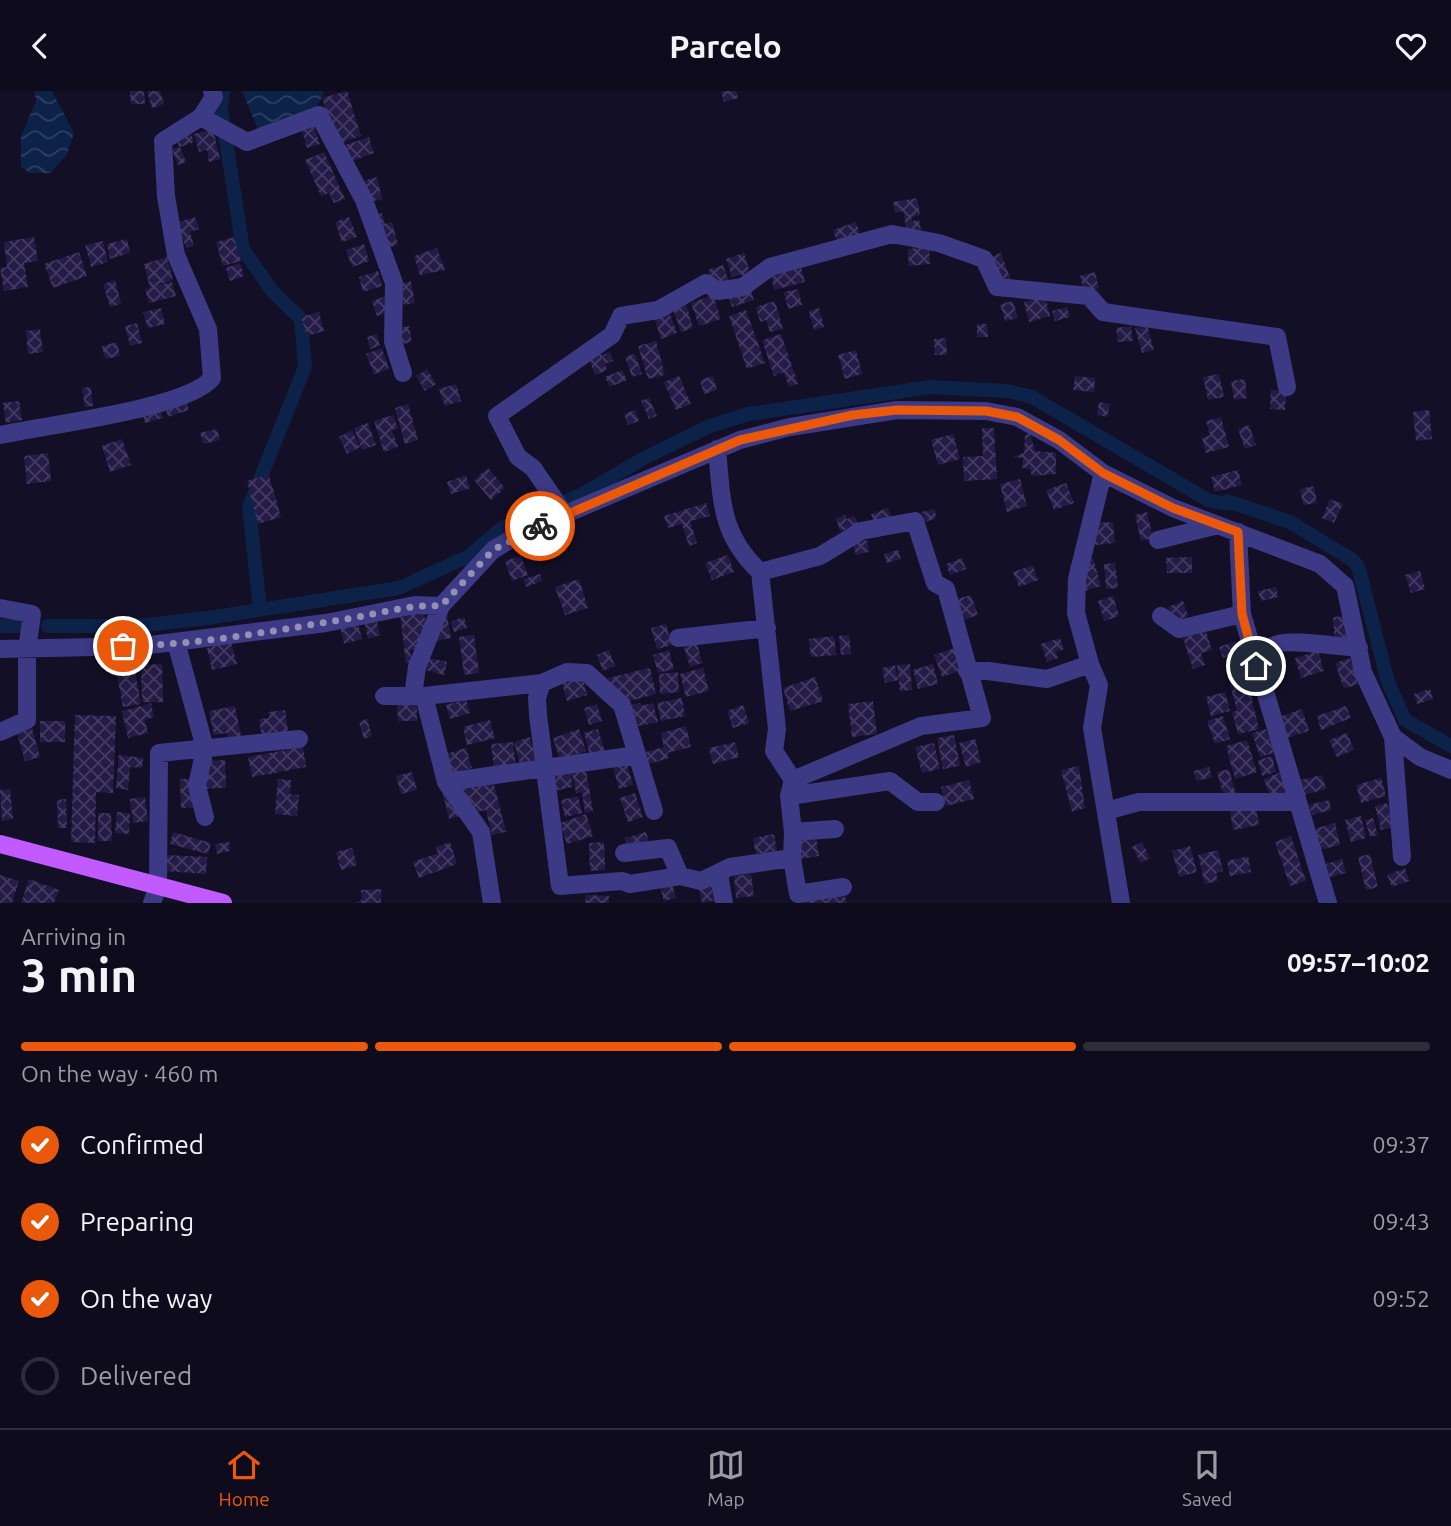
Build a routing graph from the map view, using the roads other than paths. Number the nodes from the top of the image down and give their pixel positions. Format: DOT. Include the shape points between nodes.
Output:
graph roads {
  1 [pos="212,91"];
  2 [pos="201,117"];
  3 [pos="403,373"];
  4 [pos="1287,387"];
  5 [pos="0,435"];
  6 [pos="718,449"];
  7 [pos="1103,473"];
  8 [pos="558,504"];
  9 [pos="1218,524"];
  10 [pos="1238,532"];
  11 [pos="1158,540"];
  12 [pos="760,572"];
  13 [pos="441,606"];
  14 [pos="0,608"];
  15 [pos="1242,614"];
  16 [pos="1161,616"];
  17 [pos="767,628"];
  18 [pos="678,638"];
  19 [pos="176,642"];
  20 [pos="1359,648"];
  21 [pos="0,649"];
  22 [pos="27,650"];
  23 [pos="1090,664"];
  24 [pos="1256,666"];
  25 [pos="967,671"];
  26 [pos="541,683"];
  27 [pos="384,696"];
  28 [pos="419,696"];
  29 [pos="0,731"];
  30 [pos="1393,737"];
  31 [pos="299,739"];
  32 [pos="205,748"];
  33 [pos="637,755"];
  34 [pos="545,766"];
  35 [pos="1451,770"];
  36 [pos="446,782"];
  37 [pos="791,788"];
  38 [pos="936,802"];
  39 [pos="1297,802"];
  40 [pos="654,811"];
  41 [pos="1106,811"];
  42 [pos="205,817"];
  43 [pos="835,828"];
  44 [pos="793,832"];
  45 [pos="0,844"];
  46 [pos="624,853"];
  47 [pos="1402,857"];
  48 [pos="792,858"];
  49 [pos="719,874"];
  50 [pos="680,876"];
  51 [pos="843,887"];
  52 [pos="155,894"];
  53 [pos="223,903"];
  54 [pos="492,903"];
  55 [pos="724,903"];
  56 [pos="1121,903"];
  57 [pos="1328,903"];
  1 -- 2 [label="street" via="214,97"];
  2 -- 3 [label="street" via="247,142 319,115 364,200 394,283 393,341"];
  2 -- 5 [label="street" via="163,141 176,255 208,329 212,378 205,387 160,402"];
  4 -- 8 [label="street" via="1277,337 1103,312 1089,296 997,287 985,259 939,243 892,234 770,267 743,287 718,291 706,283 658,310 621,316 612,335 497,416 518,457 533,468"];
  6 -- 7 [label="street" via="790,427 853,415 897,410 986,411 1017,417 1059,440"];
  6 -- 8 [label="street"];
  6 -- 12 [label="street" via="723,519 740,553"];
  7 -- 9 [label="street" via="1173,508"];
  7 -- 23 [label="street" via="1077,579 1076,613"];
  8 -- 13 [label="street" via="493,550"];
  9 -- 10 [label="street"];
  9 -- 11 [label="street"];
  10 -- 15 [label="street"];
  10 -- 20 [label="street" via="1320,564 1345,586"];
  12 -- 17 [label="street"];
  12 -- 25 [label="street" via="820,556 861,531 915,521 935,583 946,589"];
  13 -- 19 [label="street" via="415,605 337,621"];
  13 -- 28 [label="street" via="417,667"];
  14 -- 22 [label="street" via="32,614"];
  15 -- 16 [label="street" via="1180,629"];
  15 -- 24 [label="street"];
  17 -- 18 [label="street"];
  17 -- 37 [label="street" via="778,729 774,751"];
  19 -- 22 [label="street"];
  19 -- 32 [label="street"];
  20 -- 24 [label="street" via="1293,641 1275,645"];
  20 -- 30 [label="street" via="1363,672"];
  21 -- 22 [label="street"];
  22 -- 29 [label="street" via="27,720"];
  23 -- 25 [label="street" via="1046,679"];
  23 -- 41 [label="street" via="1099,685 1092,728"];
  24 -- 39 [label="street"];
  25 -- 37 [label="street" via="982,718 920,726"];
  26 -- 28 [label="street"];
  26 -- 33 [label="street" via="567,672 587,673 622,705"];
  26 -- 34 [label="street" via="537,706"];
  27 -- 28 [label="street"];
  28 -- 36 [label="street"];
  30 -- 35 [label="street" via="1420,757"];
  30 -- 47 [label="street"];
  31 -- 32 [label="street"];
  32 -- 42 [label="street" via="197,786"];
  32 -- 52 [label="street" via="159,753"];
  33 -- 34 [label="street"];
  33 -- 40 [label="street"];
  34 -- 36 [label="street"];
  34 -- 50 [label="street" via="560,886 630,884"];
  36 -- 54 [label="street" via="481,832"];
  37 -- 38 [label="street" via="890,781 918,802"];
  37 -- 44 [label="street"];
  39 -- 41 [label="street" via="1153,802"];
  39 -- 57 [label="street"];
  41 -- 56 [label="street"];
  43 -- 44 [label="street"];
  44 -- 48 [label="street"];
  45 -- 52 [label="main road"];
  46 -- 50 [label="street" via="668,848"];
  48 -- 49 [label="street" via="730,867"];
  48 -- 51 [label="street" via="798,894"];
  49 -- 50 [label="street" via="701,881"];
  49 -- 55 [label="street"];
  52 -- 53 [label="main road"];
}
